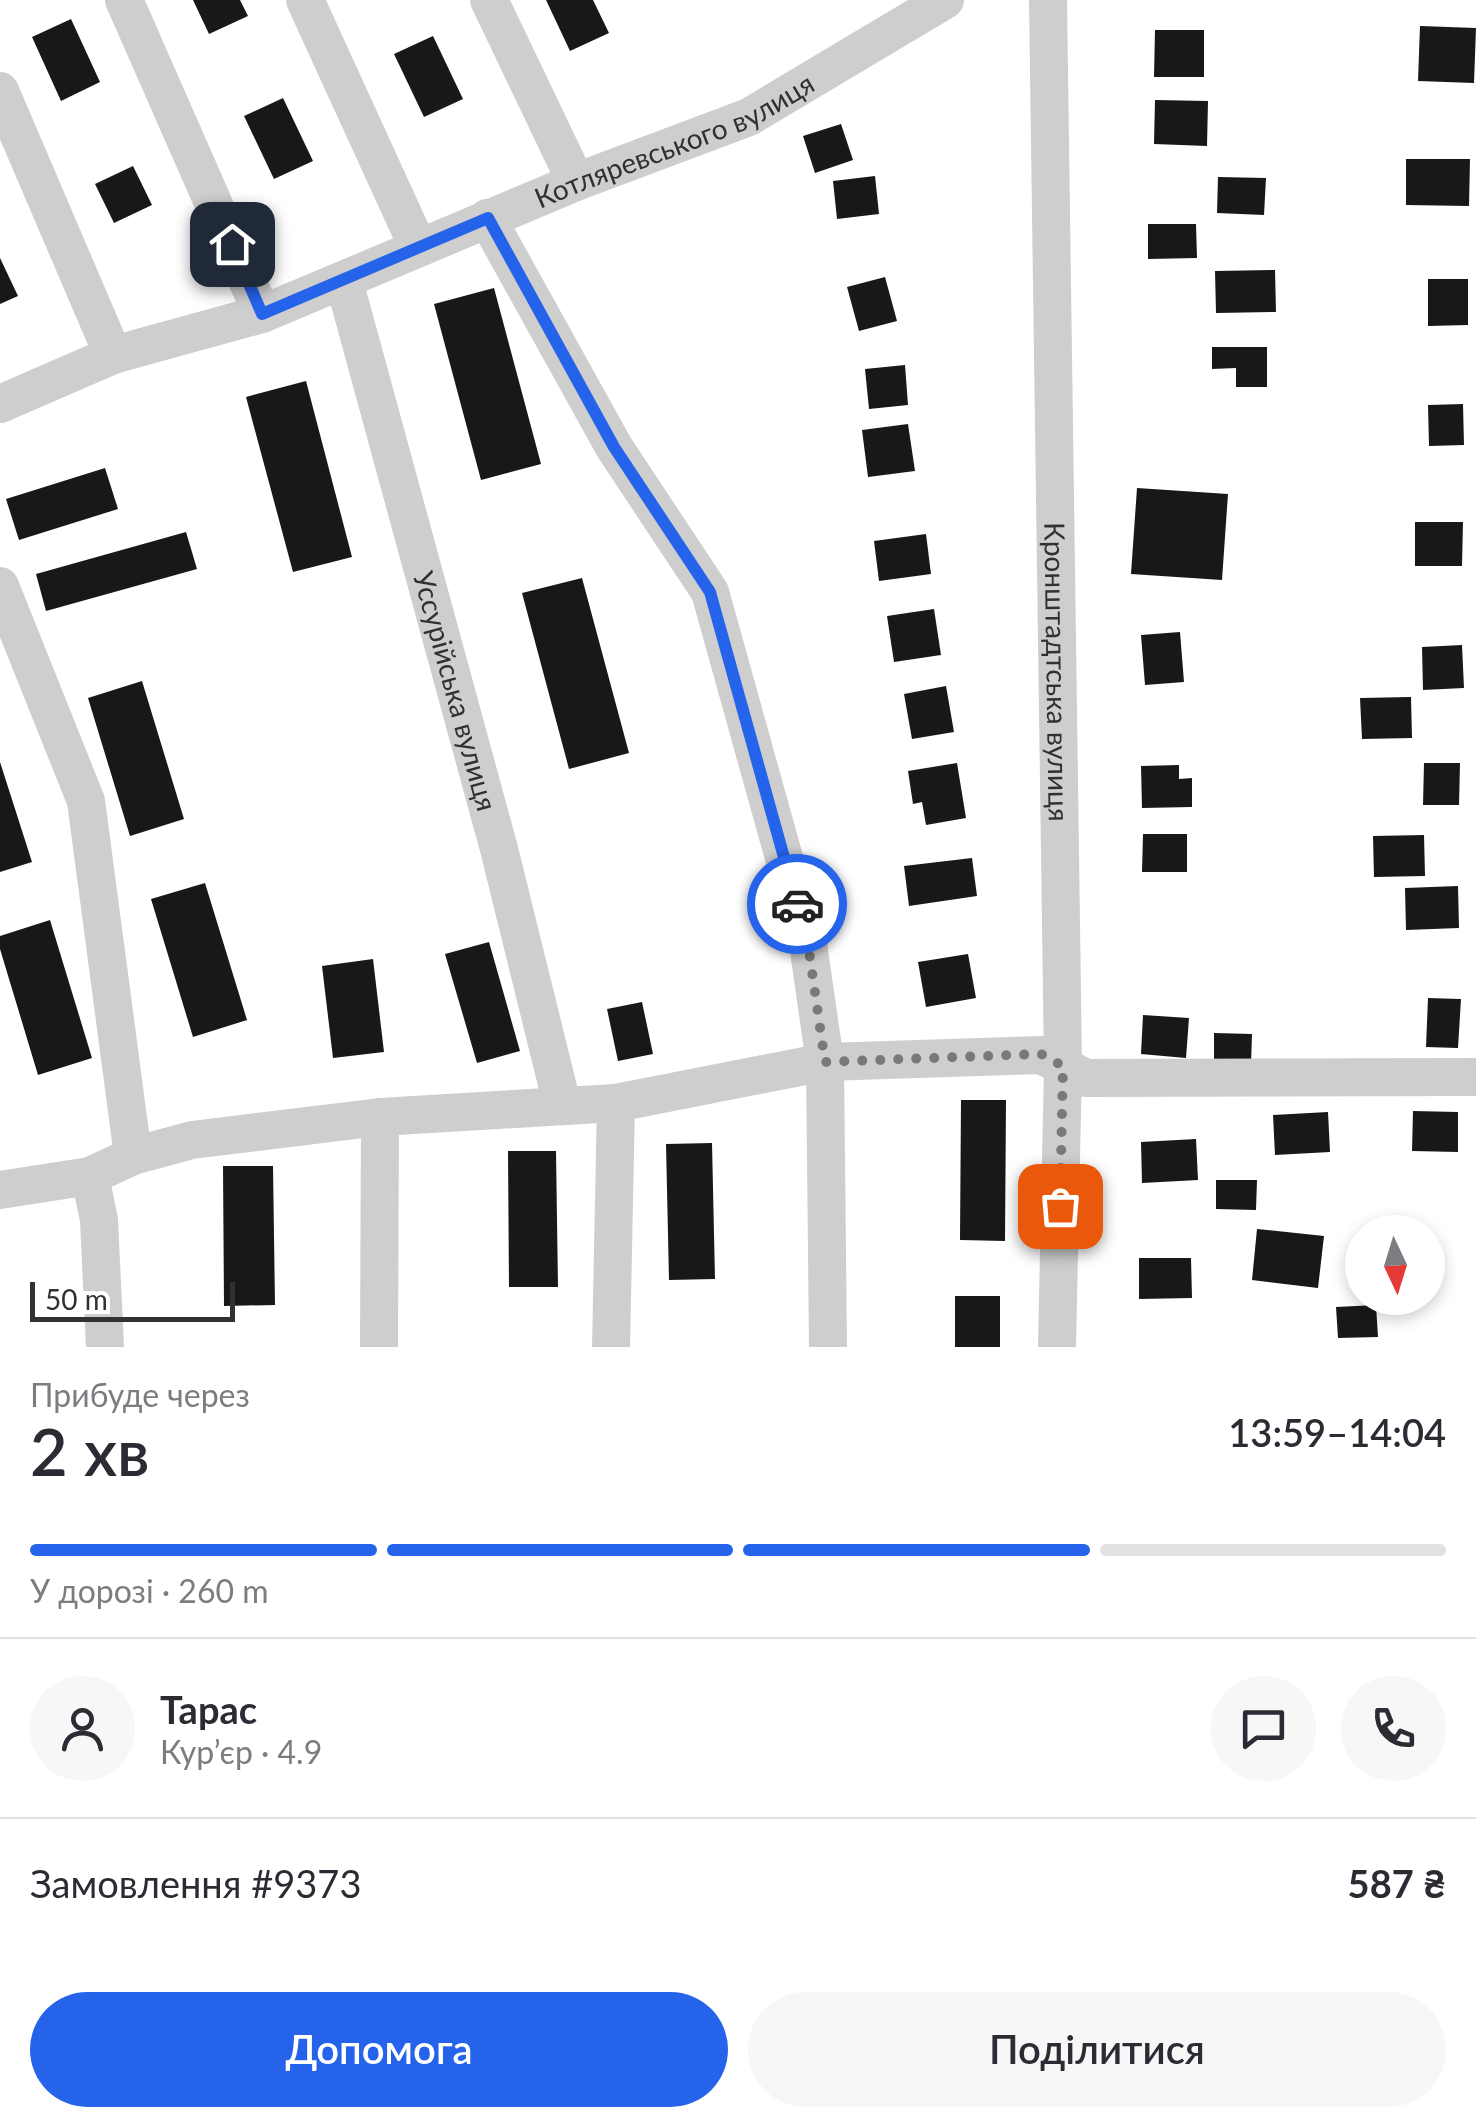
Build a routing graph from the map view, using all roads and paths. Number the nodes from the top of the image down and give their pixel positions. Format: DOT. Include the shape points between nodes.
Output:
graph roads {
  1 [pos="124,0"];
  2 [pos="305,0"];
  3 [pos="488,0"];
  4 [pos="945,0"];
  5 [pos="1048,0"];
  6 [pos="0,91"];
  7 [pos="576,182"];
  8 [pos="488,218"];
  9 [pos="418,247"];
  10 [pos="344,281"];
  11 [pos="262,314"];
  12 [pos="113,356"];
  13 [pos="0,404"];
  14 [pos="0,586"];
  15 [pos="825,1062"];
  16 [pos="1063,1066"];
  17 [pos="1476,1076"];
  18 [pos="616,1103"];
  19 [pos="562,1104"];
  20 [pos="380,1117"];
  21 [pos="133,1156"];
  22 [pos="90,1176"];
  23 [pos="0,1190"];
  24 [pos="105,1347"];
  25 [pos="379,1347"];
  26 [pos="610,1347"];
  27 [pos="828,1347"];
  28 [pos="1057,1347"];
  1 -- 11 [label="street"];
  2 -- 9 [label="street"];
  3 -- 7 [label="street"];
  4 -- 7 [label="street, Котляревського вулиця" via="749,117"];
  5 -- 16 [label="street, Кронштадтська вулиця"];
  6 -- 12 [label="street"];
  7 -- 8 [label="street, Котляревського вулиця"];
  8 -- 9 [label="street, Котляревського вулиця"];
  8 -- 15 [label="street" via="614,447 710,592 808,944"];
  9 -- 10 [label="street, Котляревського вулиця"];
  10 -- 11 [label="street, Котляревського вулиця"];
  10 -- 19 [label="street, Уссурійська вулиця"];
  11 -- 12 [label="street, Котляревського вулиця"];
  12 -- 13 [label="street, Котляревського вулиця"];
  14 -- 21 [label="street" via="86,801"];
  15 -- 16 [label="street" via="1041,1054"];
  15 -- 18 [label="street"];
  15 -- 27 [label="street"];
  16 -- 17 [label="street" via="1086,1078"];
  16 -- 28 [label="street, Кронштадтська вулиця"];
  18 -- 19 [label="street"];
  18 -- 26 [label="street"];
  19 -- 20 [label="street"];
  20 -- 21 [label="street" via="192,1140"];
  20 -- 25 [label="street"];
  21 -- 22 [label="street"];
  22 -- 23 [label="street"];
  22 -- 24 [label="street" via="99,1220"];
}
